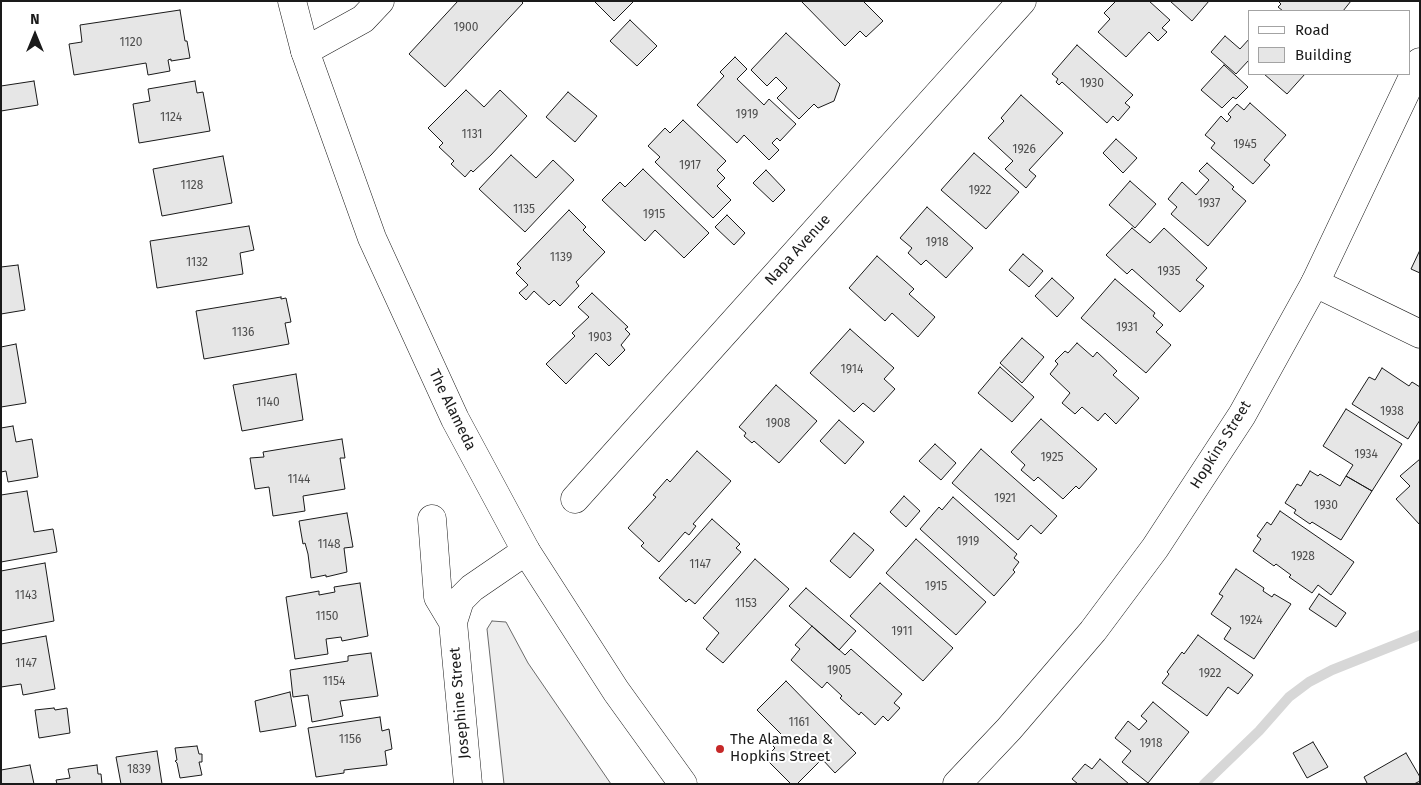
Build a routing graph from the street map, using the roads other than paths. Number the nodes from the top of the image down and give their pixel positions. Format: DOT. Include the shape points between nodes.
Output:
graph roads {
  1 [pos="292,1"];
  2 [pos="380,1"];
  3 [pos="1022,1"];
  4 [pos="305,51"];
  5 [pos="1420,62"];
  6 [pos="1315,283"];
  7 [pos="1420,334"];
  8 [pos="575,499"];
  9 [pos="432,519"];
  10 [pos="526,551"];
  11 [pos="453,622"];
  12 [pos="468,784"];
  13 [pos="684,784"];
  14 [pos="957,784"];
  1 -- 4 [label="street, The Alameda"];
  2 -- 4 [label="street" via="363,19"];
  3 -- 8 [label="street, Napa Avenue"];
  4 -- 10 [label="street, The Alameda" via="372,238 455,419"];
  5 -- 6 [label="street, Hopkins Street"];
  6 -- 7 [label="street"];
  6 -- 14 [label="street, Hopkins Street" via="1242,415 1155,548 1093,632"];
  9 -- 11 [label="street, Josephine Street" via="438,597"];
  10 -- 11 [label="street, Josephine Street" via="472,588 460,600"];
  10 -- 13 [label="street, The Alameda" via="616,691"];
  11 -- 12 [label="street, Josephine Street"];
}
